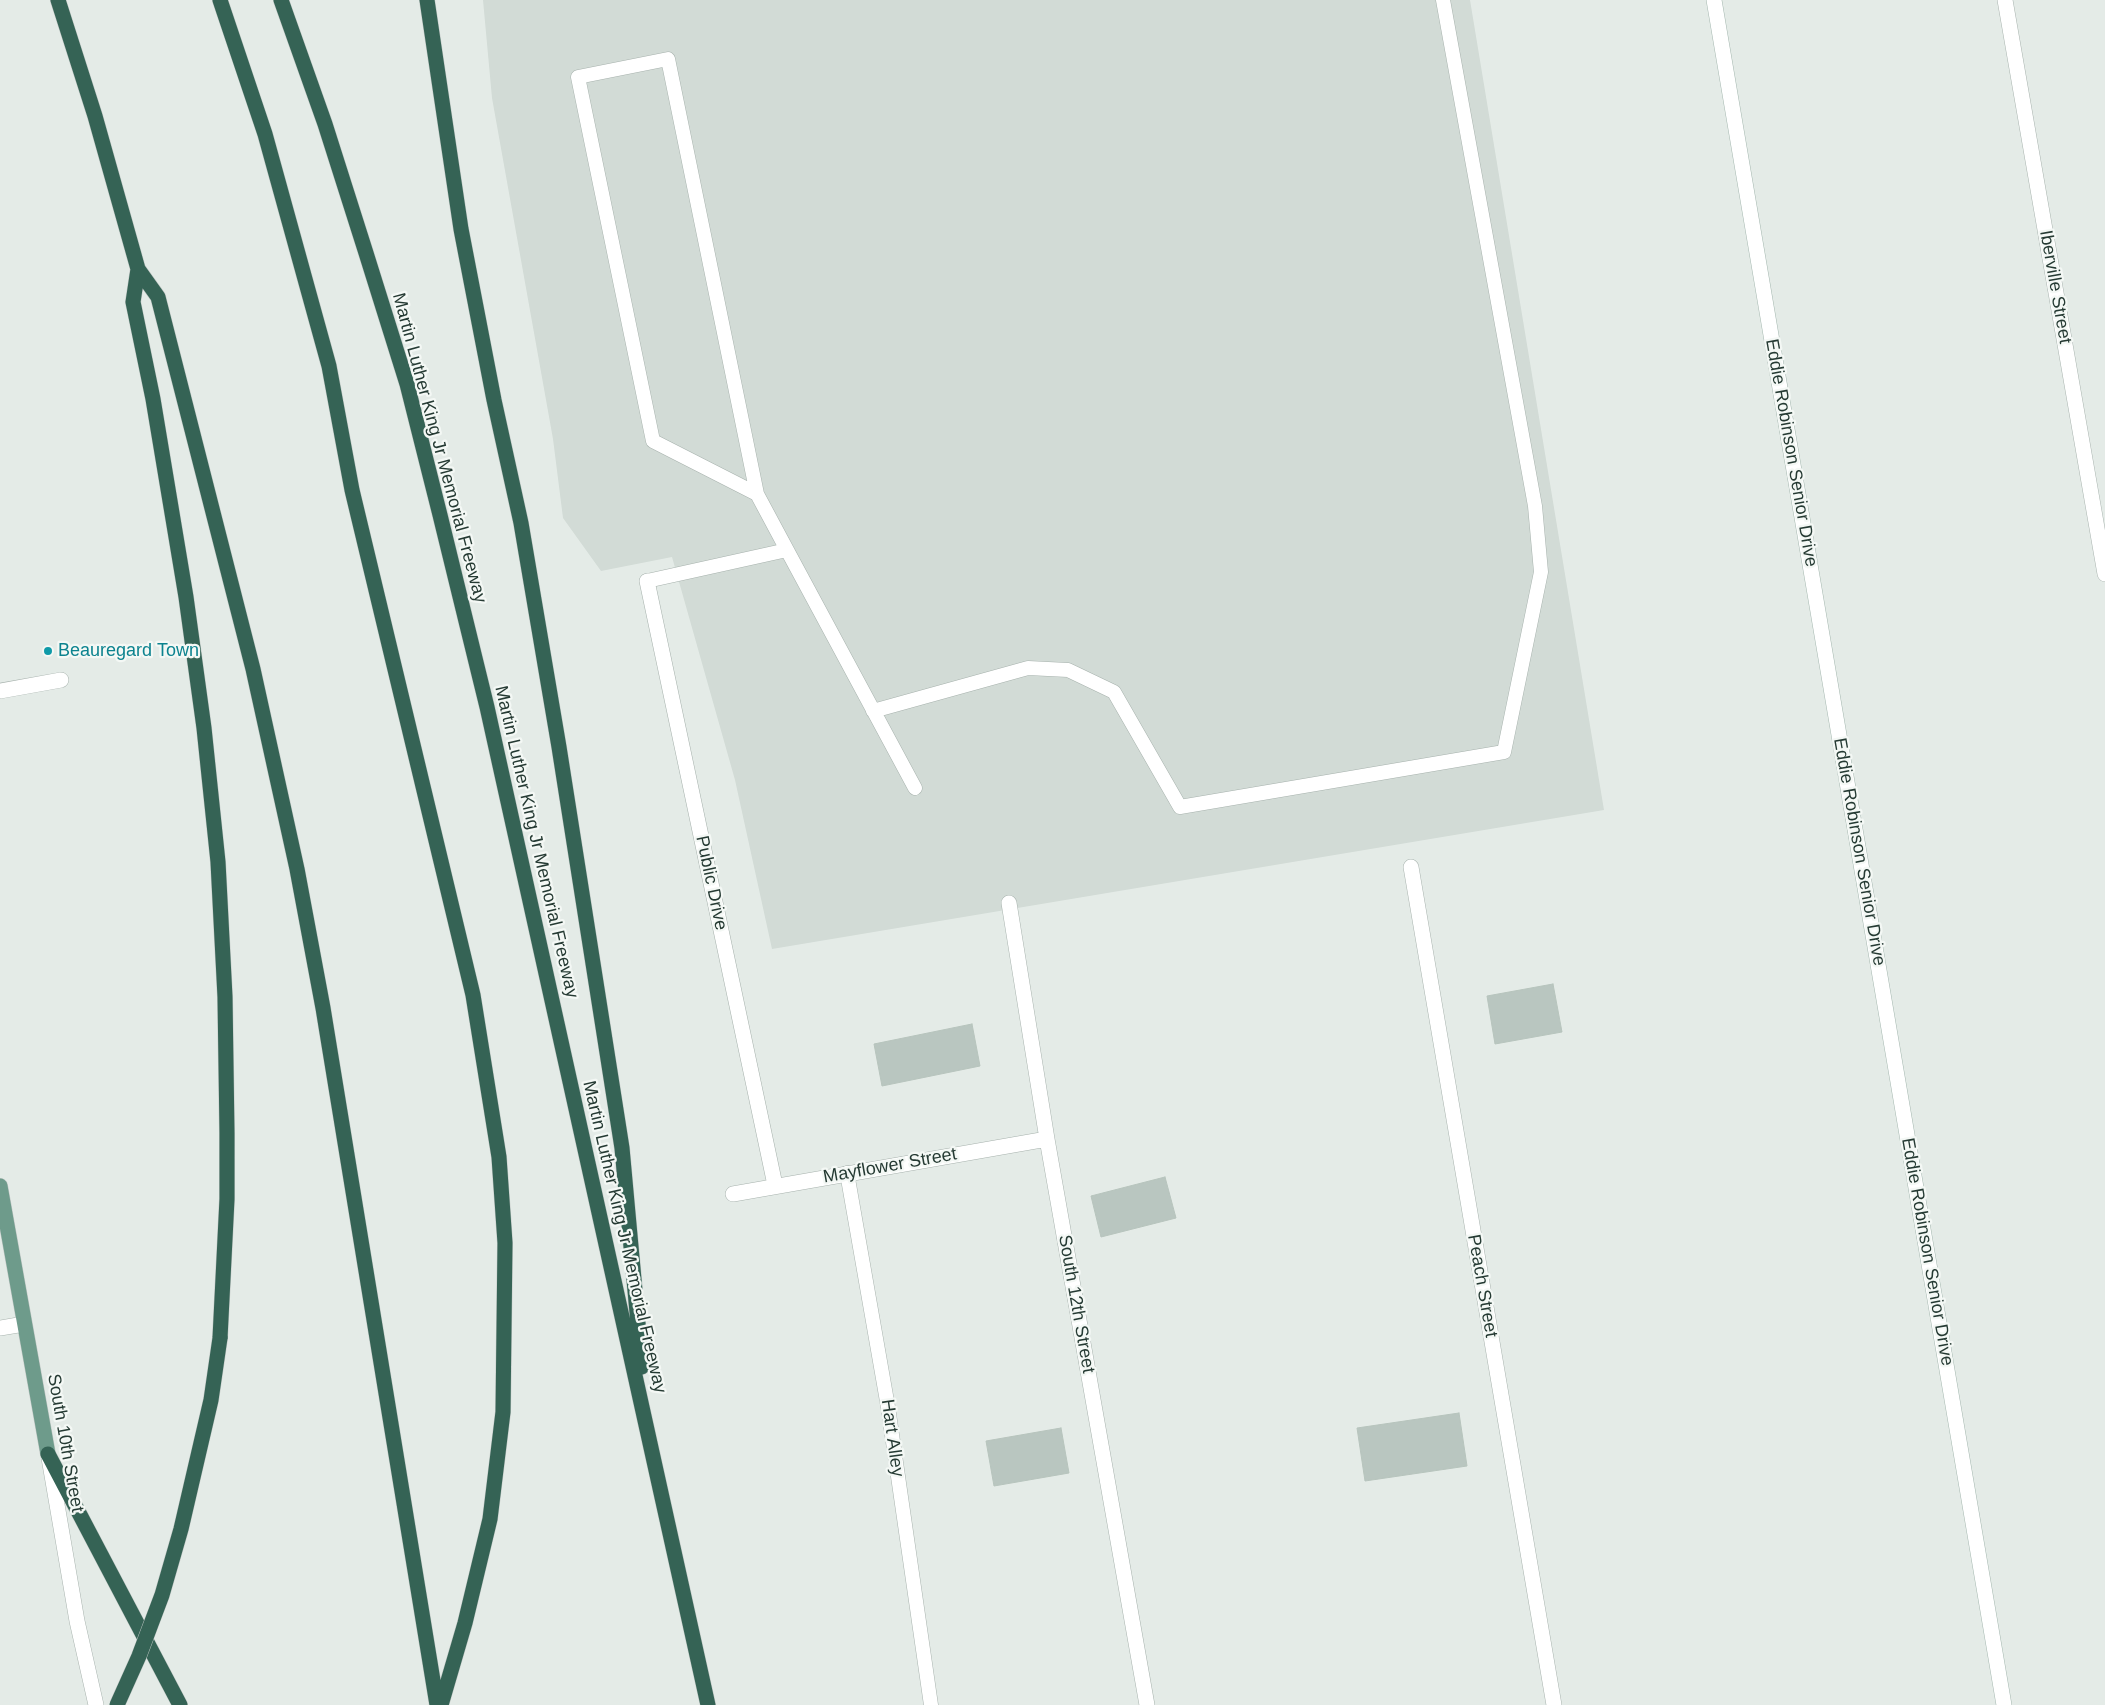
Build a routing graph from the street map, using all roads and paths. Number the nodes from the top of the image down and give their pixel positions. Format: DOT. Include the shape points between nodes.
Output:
graph roads {
  1 [pos="58,0"];
  2 [pos="220,0"];
  3 [pos="281,0"];
  4 [pos="427,0"];
  5 [pos="1444,0"];
  6 [pos="1714,0"];
  7 [pos="2009,1"];
  8 [pos="138,269"];
  9 [pos="757,494"];
  10 [pos="786,550"];
  11 [pos="2105,574"];
  12 [pos="647,581"];
  13 [pos="61,680"];
  14 [pos="0,691"];
  15 [pos="873,710"];
  16 [pos="915,788"];
  17 [pos="1411,867"];
  18 [pos="1009,902"];
  19 [pos="1047,1139"];
  20 [pos="847,1173"];
  21 [pos="775,1185"];
  22 [pos="0,1186"];
  23 [pos="733,1194"];
  24 [pos="24,1324"];
  25 [pos="0,1328"];
  26 [pos="648,1428"];
  27 [pos="48,1454"];
  28 [pos="96,1705"];
  29 [pos="117,1705"];
  30 [pos="180,1705"];
  31 [pos="437,1705"];
  32 [pos="441,1705"];
  33 [pos="708,1705"];
  34 [pos="932,1705"];
  35 [pos="1147,1705"];
  36 [pos="1554,1705"];
  37 [pos="2004,1705"];
  1 -- 8 [label="highway"];
  2 -- 32 [label="highway" via="265,134 329,366 352,490 473,994 499,1157 505,1243 503,1412 490,1520 466,1623"];
  3 -- 26 [label="highway, Martin Luther King Jr Memorial Freeway" via="325,124 407,384 487,707"];
  4 -- 26 [label="highway" via="461,229 521,523 556,727 622,1148"];
  5 -- 15 [label="lane" via="1535,506 1542,572 1504,752 1180,807 1114,692 1068,670 1028,668"];
  6 -- 37 [label="street, Eddie Robinson Senior Drive"];
  7 -- 11 [label="street, Iberville Street"];
  8 -- 29 [label="highway, bridge" via="133,302 185,588 218,862 225,997 227,1199 220,1338 212,1400 181,1530 158,1604"];
  8 -- 31 [label="highway" via="158,297 252,669 297,869 323,1008"];
  9 -- 9 [label="lane" via="668,59 578,77 653,441"];
  9 -- 10 [label="lane"];
  10 -- 12 [label="lane"];
  10 -- 15 [label="lane"];
  12 -- 21 [label="street, Public Drive"];
  13 -- 14 [label="street"];
  15 -- 16 [label="lane"];
  17 -- 36 [label="street, Peach Street"];
  18 -- 19 [label="street, South 12th Street"];
  19 -- 20 [label="street, Mayflower Street"];
  19 -- 35 [label="street, South 12th Street"];
  20 -- 21 [label="street, Mayflower Street"];
  20 -- 34 [label="lane, Hart Alley" via="888,1407"];
  21 -- 23 [label="street, Mayflower Street"];
  22 -- 24 [label="main road, South 10th Street"];
  24 -- 25 [label="street"];
  24 -- 27 [label="main road, South 10th Street"];
  26 -- 33 [label="highway, Martin Luther King Jr Memorial Freeway"];
  27 -- 28 [label="street, South 10th Street" via="77,1621"];
  27 -- 30 [label="highway"];
}
